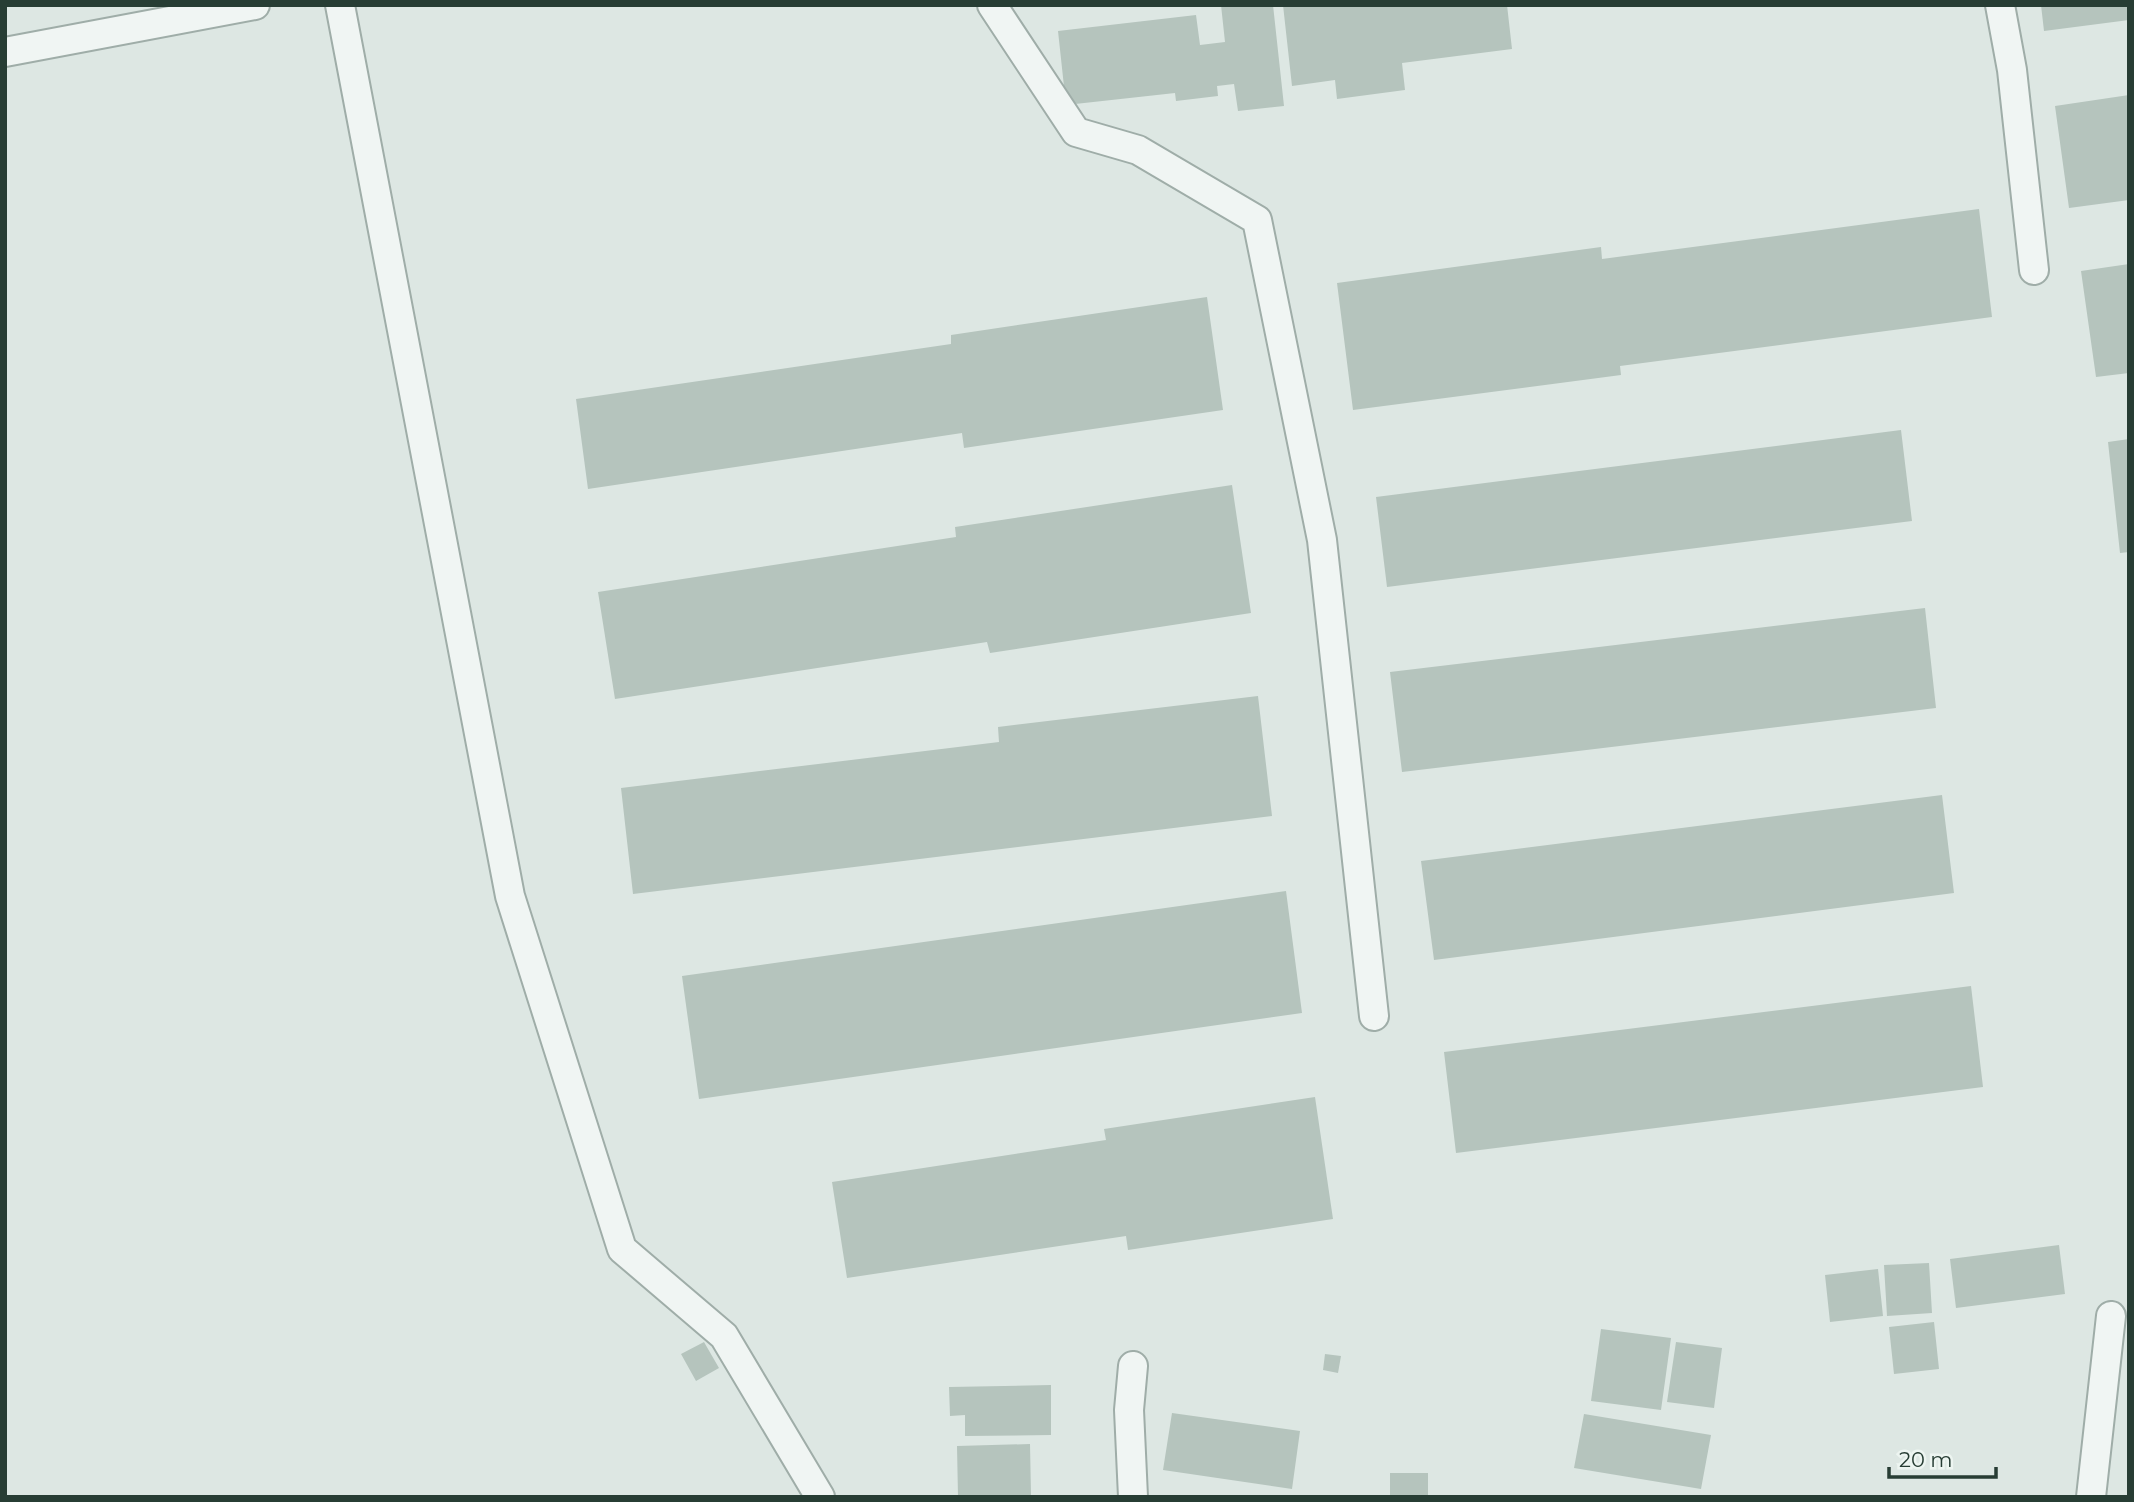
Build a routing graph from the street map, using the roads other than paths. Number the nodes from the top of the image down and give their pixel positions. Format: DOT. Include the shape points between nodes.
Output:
graph roads {
  1 [pos="255,5"];
  2 [pos="340,5"];
  3 [pos="992,5"];
  4 [pos="2000,5"];
  5 [pos="5,52"];
  6 [pos="2034,270"];
  7 [pos="1374,1016"];
  8 [pos="2111,1316"];
  9 [pos="1133,1366"];
  10 [pos="820,1497"];
  11 [pos="1133,1497"];
  12 [pos="2091,1497"];
  1 -- 5 [label="street"];
  2 -- 10 [label="street" via="510,896 613,1223 622,1249 724,1336"];
  3 -- 7 [label="street" via="1076,132 1138,149 1257,220 1322,540"];
  4 -- 6 [label="street" via="2012,70"];
  8 -- 12 [label="street"];
  9 -- 11 [label="street" via="1129,1410"];
}
